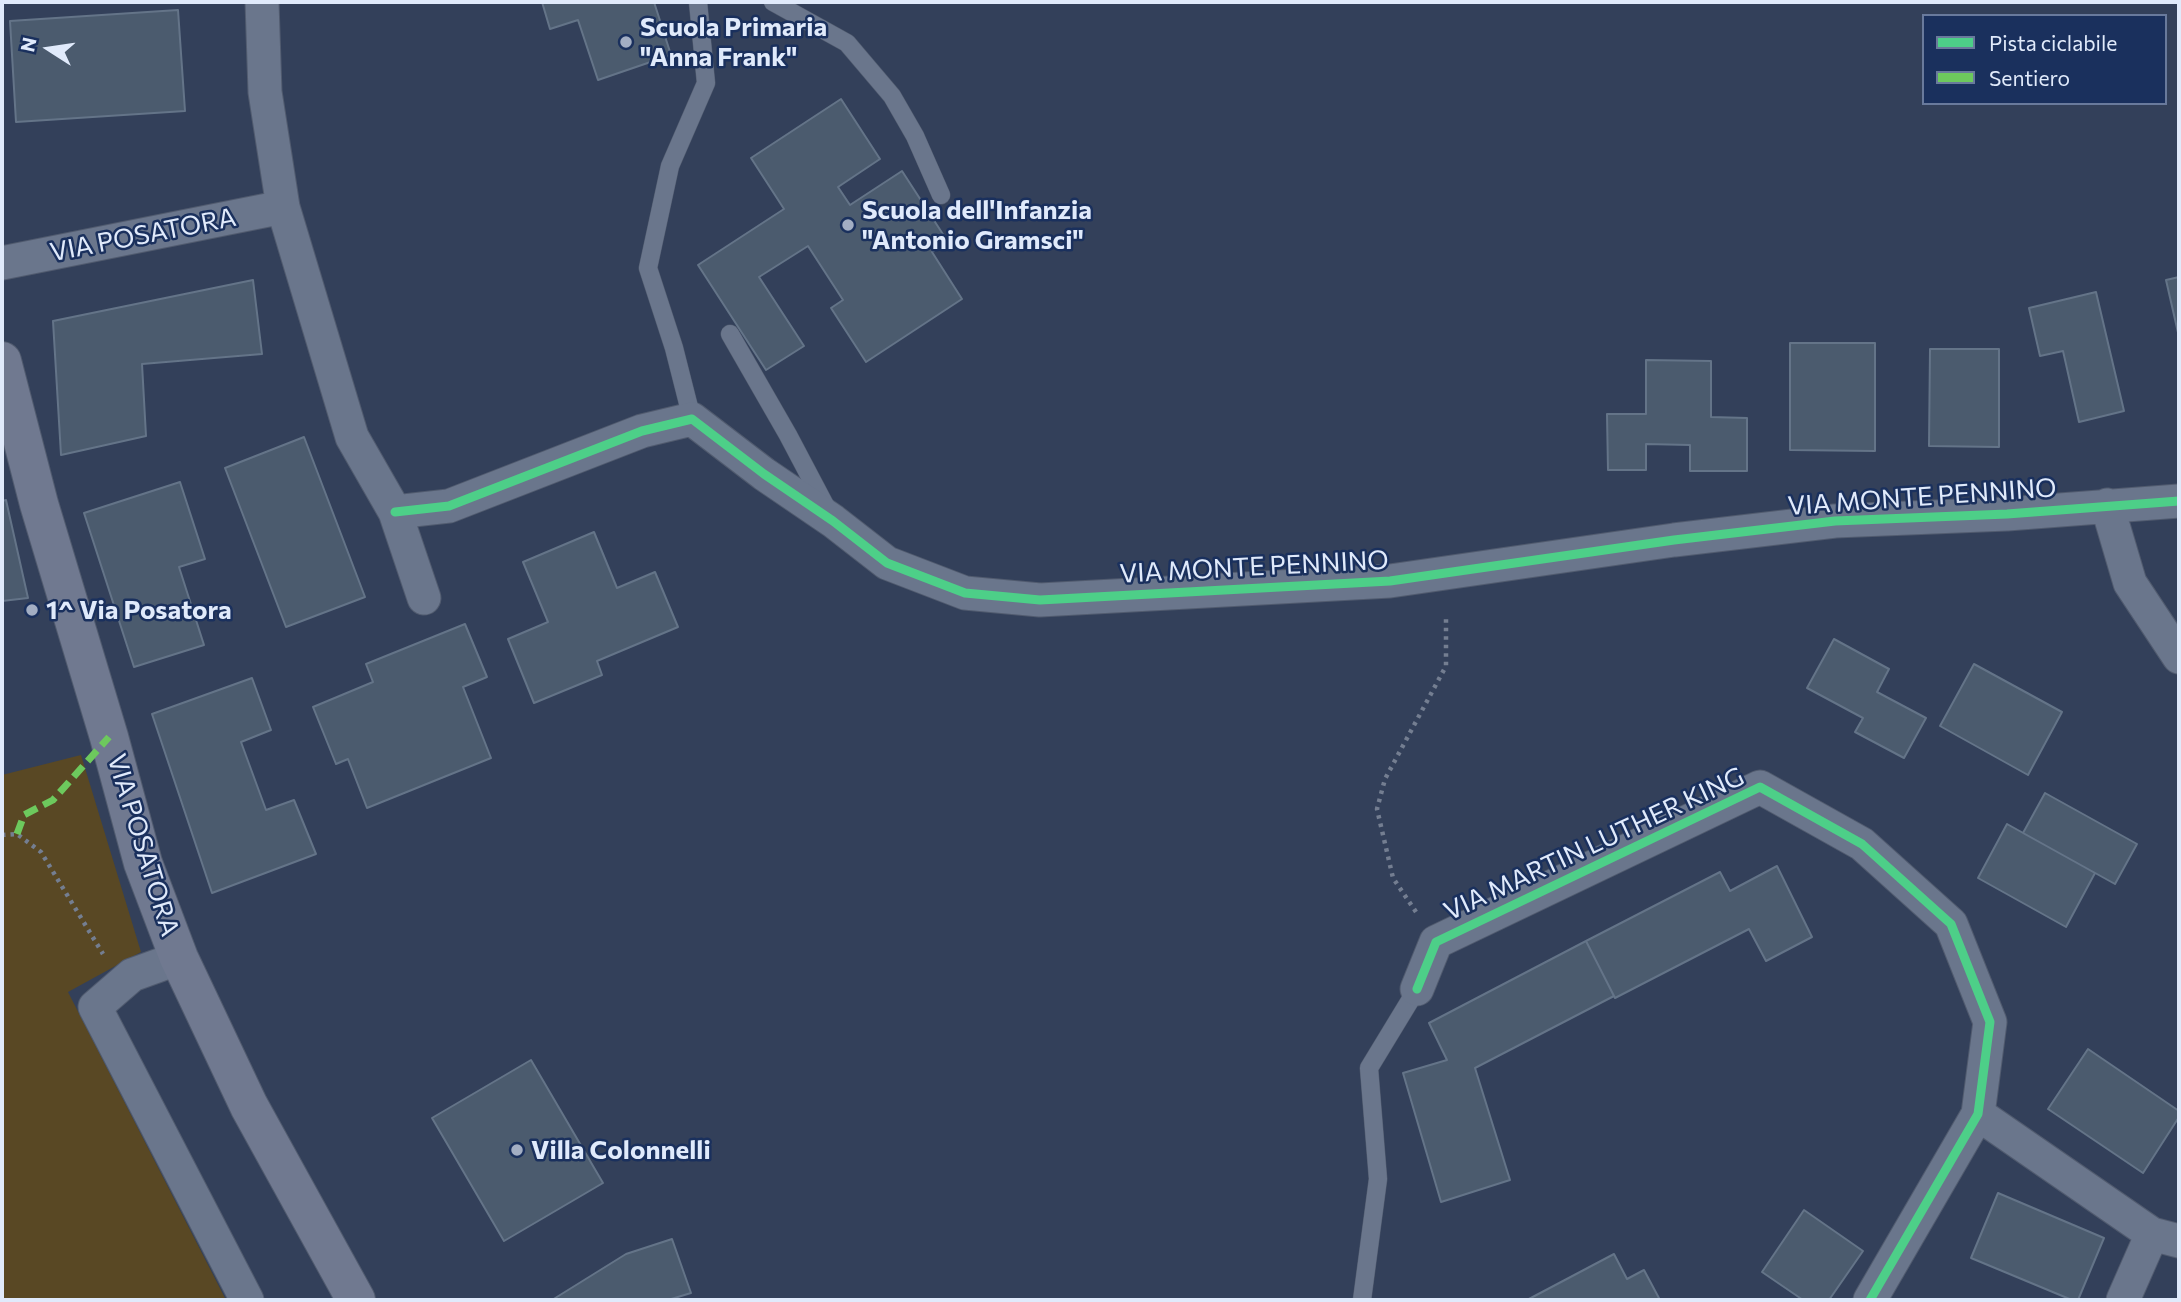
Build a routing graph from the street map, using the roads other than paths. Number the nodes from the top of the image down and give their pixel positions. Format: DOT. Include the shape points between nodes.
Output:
graph roads {
  1 [pos="262,2"];
  2 [pos="698,2"];
  3 [pos="772,2"];
  4 [pos="941,195"];
  5 [pos="283,207"];
  6 [pos="2,263"];
  7 [pos="730,334"];
  8 [pos="2,361"];
  9 [pos="692,419"];
  10 [pos="2179,501"];
  11 [pos="2107,505"];
  12 [pos="396,512"];
  13 [pos="833,521"];
  14 [pos="424,598"];
  15 [pos="2179,657"];
  16 [pos="179,958"];
  17 [pos="1417,989"];
  18 [pos="1978,1114"];
  19 [pos="2166,1237"];
  20 [pos="247,1300"];
  21 [pos="356,1300"];
  22 [pos="1362,1300"];
  23 [pos="1870,1300"];
  24 [pos="2123,1300"];
  1 -- 5 [label="street" via="265,92"];
  2 -- 9 [label="lane" via="706,83 670,166 648,268"];
  3 -- 4 [label="lane" via="847,43 892,96"];
  5 -- 6 [label="street, VIA POSATORA"];
  5 -- 12 [label="street" via="352,437"];
  7 -- 13 [label="lane"];
  8 -- 16 [label="street, VIA POSATORA" via="143,863"];
  9 -- 12 [label="street" via="642,431 449,506"];
  9 -- 13 [label="street, VIA MONTE PENNINO"];
  10 -- 11 [label="street, VIA MONTE PENNINO"];
  11 -- 13 [label="street, VIA MONTE PENNINO" via="1835,521 1390,581 1040,600 965,593 887,563"];
  11 -- 15 [label="street" via="2130,583"];
  12 -- 14 [label="street"];
  16 -- 20 [label="street" via="132,975 95,1007"];
  16 -- 21 [label="street, VIA POSATORA" via="249,1106"];
  17 -- 18 [label="street, VIA MARTIN LUTHER KING" via="1436,942 1760,787 1862,844 1951,924 1990,1022"];
  17 -- 22 [label="lane" via="1369,1068 1378,1179"];
  18 -- 19 [label="street"];
  18 -- 23 [label="street, VIA MARTIN LUTHER KING"];
  19 -- 24 [label="street"];
}
